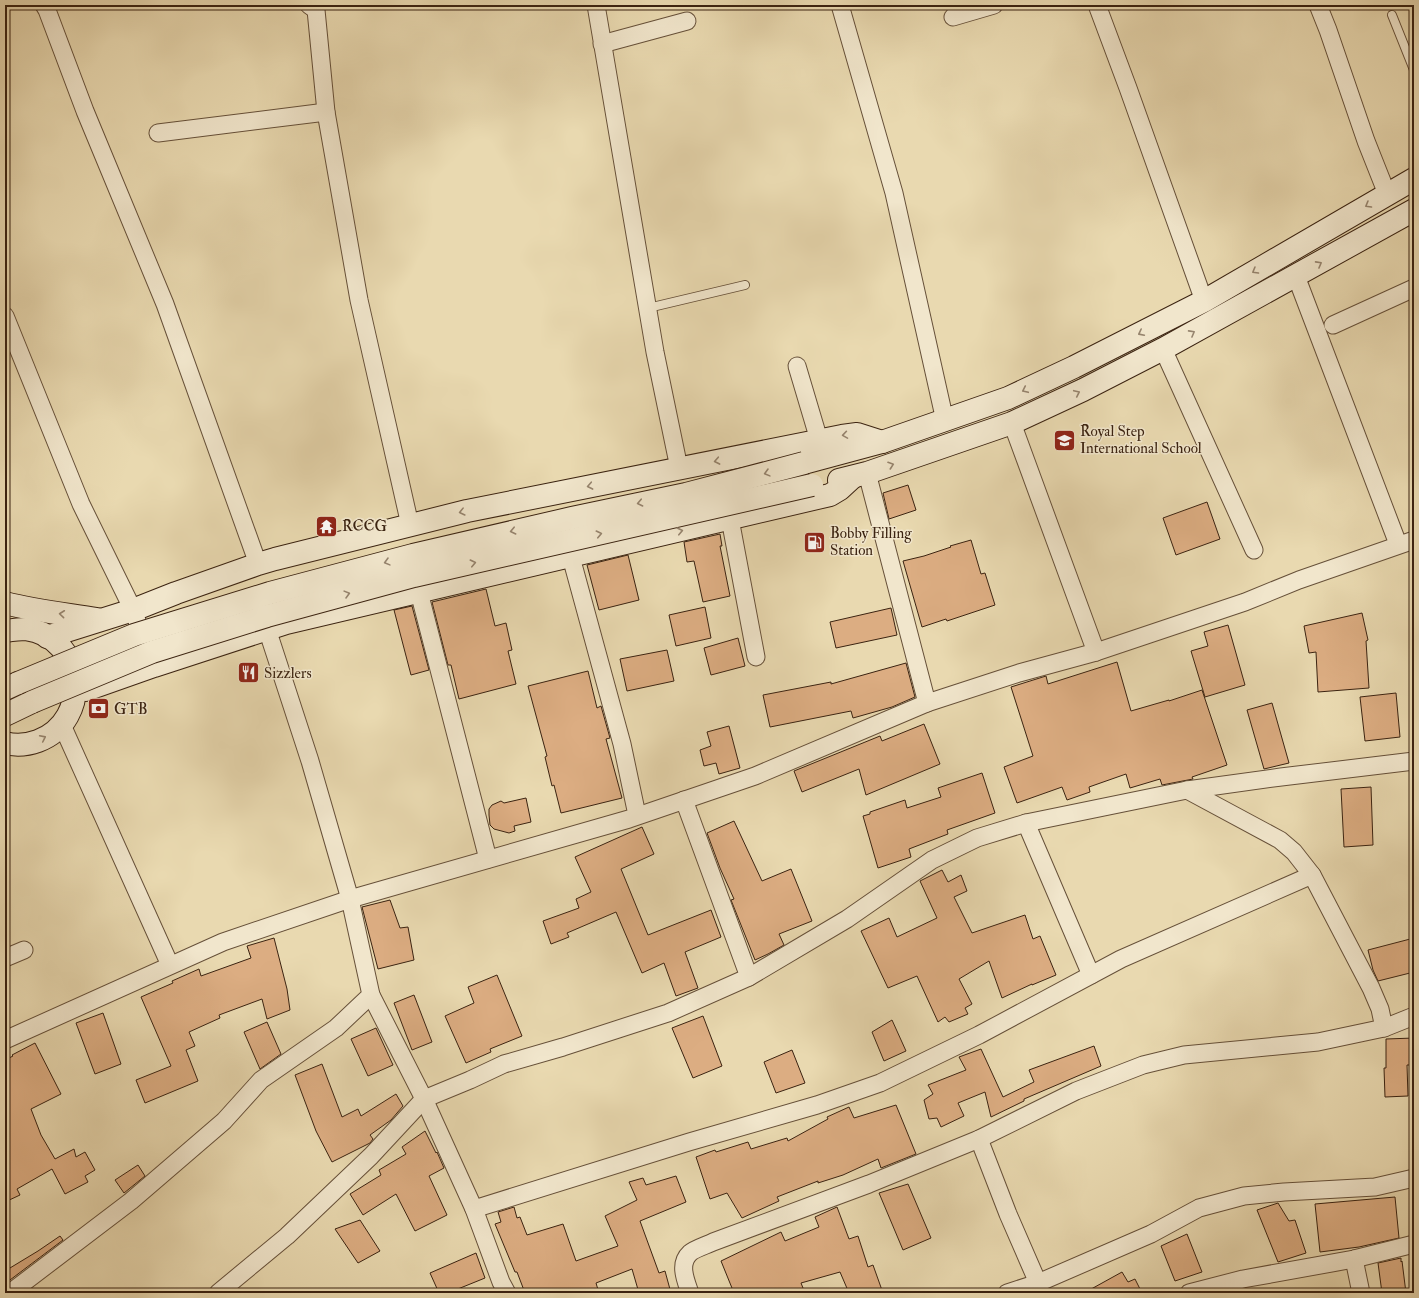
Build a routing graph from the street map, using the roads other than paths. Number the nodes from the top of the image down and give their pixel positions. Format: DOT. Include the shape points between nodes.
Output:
graph roads {
  1 [pos="310,5"];
  2 [pos="596,5"];
  3 [pos="840,5"];
  4 [pos="994,5"];
  5 [pos="1097,5"];
  6 [pos="1318,5"];
  7 [pos="49,7"];
  8 [pos="1392,15"];
  9 [pos="953,17"];
  10 [pos="686,21"];
  11 [pos="602,44"];
  12 [pos="1414,70"];
  13 [pos="326,112"];
  14 [pos="158,133"];
  15 [pos="1414,179"];
  16 [pos="1387,194"];
  17 [pos="1414,210"];
  18 [pos="1296,276"];
  19 [pos="745,285"];
  20 [pos="1414,288"];
  21 [pos="1204,301"];
  22 [pos="648,308"];
  23 [pos="5,316"];
  24 [pos="1333,325"];
  25 [pos="1163,349"];
  26 [pos="797,366"];
  27 [pos="945,421"];
  28 [pos="1012,423"];
  29 [pos="819,440"];
  30 [pos="882,442"];
  31 [pos="679,468"];
  32 [pos="860,475"];
  33 [pos="730,519"];
  34 [pos="410,525"];
  35 [pos="1406,542"];
  36 [pos="1254,550"];
  37 [pos="571,557"];
  38 [pos="258,564"];
  39 [pos="419,592"];
  40 [pos="5,603"];
  41 [pos="133,610"];
  42 [pos="100,619"];
  43 [pos="267,629"];
  44 [pos="5,631"];
  45 [pos="47,637"];
  46 [pos="1096,652"];
  47 [pos="756,658"];
  48 [pos="154,666"];
  49 [pos="5,689"];
  50 [pos="75,694"];
  51 [pos="927,703"];
  52 [pos="5,715"];
  53 [pos="62,725"];
  54 [pos="5,743"];
  55 [pos="1414,761"];
  56 [pos="1187,790"];
  57 [pos="684,800"];
  58 [pos="638,815"];
  59 [pos="1026,823"];
  60 [pos="488,859"];
  61 [pos="1312,875"];
  62 [pos="350,900"];
  63 [pos="24,950"];
  64 [pos="5,958"];
  65 [pos="170,965"];
  66 [pos="1091,975"];
  67 [pos="749,977"];
  68 [pos="371,996"];
  69 [pos="1414,1016"];
  70 [pos="1384,1028"];
  71 [pos="5,1040"];
  72 [pos="424,1099"];
  73 [pos="979,1139"];
  74 [pos="1414,1178"];
  75 [pos="474,1209"];
  76 [pos="1414,1244"];
  77 [pos="1354,1259"];
  78 [pos="1038,1283"];
  79 [pos="10,1293"];
  80 [pos="218,1293"];
  81 [pos="507,1293"];
  82 [pos="690,1293"];
  83 [pos="1008,1293"];
  84 [pos="1189,1293"];
  85 [pos="1361,1293"];
  1 -- 13 [label="street" via="316,10"];
  2 -- 11 [label="street"];
  3 -- 27 [label="street" via="894,193"];
  4 -- 9 [label="street"];
  5 -- 21 [label="street"];
  6 -- 16 [label="street"];
  7 -- 38 [label="street" via="85,111 165,304"];
  8 -- 12 [label="lane"];
  10 -- 11 [label="street"];
  11 -- 22 [label="street"];
  13 -- 14 [label="street"];
  13 -- 34 [label="street" via="359,300"];
  15 -- 16 [label="main road"];
  16 -- 21 [label="main road, one-way"];
  18 -- 17 [label="main road, one-way"];
  25 -- 18 [label="main road, one-way"];
  18 -- 35 [label="street"];
  19 -- 22 [label="lane"];
  20 -- 24 [label="street"];
  21 -- 27 [label="main road, one-way" via="1015,395"];
  22 -- 31 [label="street"];
  23 -- 41 [label="street" via="81,504"];
  28 -- 25 [label="main road, one-way"];
  25 -- 36 [label="street"];
  26 -- 29 [label="street"];
  27 -- 30 [label="main road"];
  32 -- 28 [label="main road, one-way"];
  28 -- 46 [label="street"];
  30 -- 29 [label="main road, one-way" via="857,434"];
  29 -- 31 [label="main road, one-way"];
  30 -- 49 [label="main road, one-way, bridge" via="686,494 420,553 270,593 134,635"];
  31 -- 34 [label="main road, one-way"];
  32 -- 33 [label="main road" via="830,495"];
  32 -- 51 [label="street"];
  52 -- 32 [label="main road, one-way, bridge" via="48,694 152,652 267,616 414,576"];
  37 -- 33 [label="main road, one-way"];
  33 -- 47 [label="street"];
  34 -- 38 [label="main road"];
  35 -- 46 [label="street" via="1244,602"];
  37 -- 39 [label="main road"];
  37 -- 58 [label="street" via="622,744"];
  38 -- 41 [label="main road"];
  39 -- 43 [label="main road"];
  39 -- 60 [label="street"];
  42 -- 40 [label="main road, one-way" via="44,612"];
  41 -- 42 [label="main road"];
  41 -- 48 [label="street"];
  42 -- 45 [label="main road"];
  43 -- 48 [label="main road"];
  43 -- 62 [label="street" via="310,761"];
  44 -- 45 [label="main road" via="26,629"];
  45 -- 50 [label="main road" via="56,643 70,661 76,683"];
  46 -- 51 [label="street" via="1019,673"];
  48 -- 50 [label="main road"];
  50 -- 53 [label="main road" via="68,716"];
  51 -- 57 [label="street" via="755,776"];
  54 -- 53 [label="main road, one-way" via="33,743 44,739"];
  53 -- 65 [label="street"];
  55 -- 56 [label="street"];
  56 -- 59 [label="street"];
  56 -- 61 [label="street" via="1280,840 1294,852"];
  57 -- 58 [label="street"];
  57 -- 67 [label="street"];
  58 -- 60 [label="street"];
  59 -- 66 [label="street"];
  59 -- 67 [label="street" via="977,838 932,860 847,919"];
  60 -- 62 [label="street"];
  61 -- 66 [label="street" via="1121,959"];
  61 -- 70 [label="street" via="1371,988 1380,1009"];
  62 -- 65 [label="street" via="223,942"];
  62 -- 68 [label="street"];
  63 -- 64 [label="street"];
  65 -- 71 [label="street"];
  66 -- 75 [label="street" via="979,1035 880,1082 817,1105"];
  67 -- 72 [label="street" via="668,1013 504,1064"];
  68 -- 72 [label="street"];
  68 -- 79 [label="street" via="336,1028 261,1080 224,1121 131,1201"];
  69 -- 70 [label="street"];
  70 -- 73 [label="street" via="1318,1042 1184,1055 1143,1065 1076,1091"];
  72 -- 75 [label="street"];
  72 -- 80 [label="street" via="372,1156 287,1236"];
  73 -- 78 [label="street"];
  73 -- 82 [label="street" via="690,1253 683,1265"];
  74 -- 78 [label="street" via="1374,1186 1244,1196 1199,1208 1152,1234"];
  75 -- 81 [label="street"];
  76 -- 77 [label="street"];
  77 -- 84 [label="street"];
  77 -- 85 [label="street"];
  78 -- 83 [label="street"];
}
